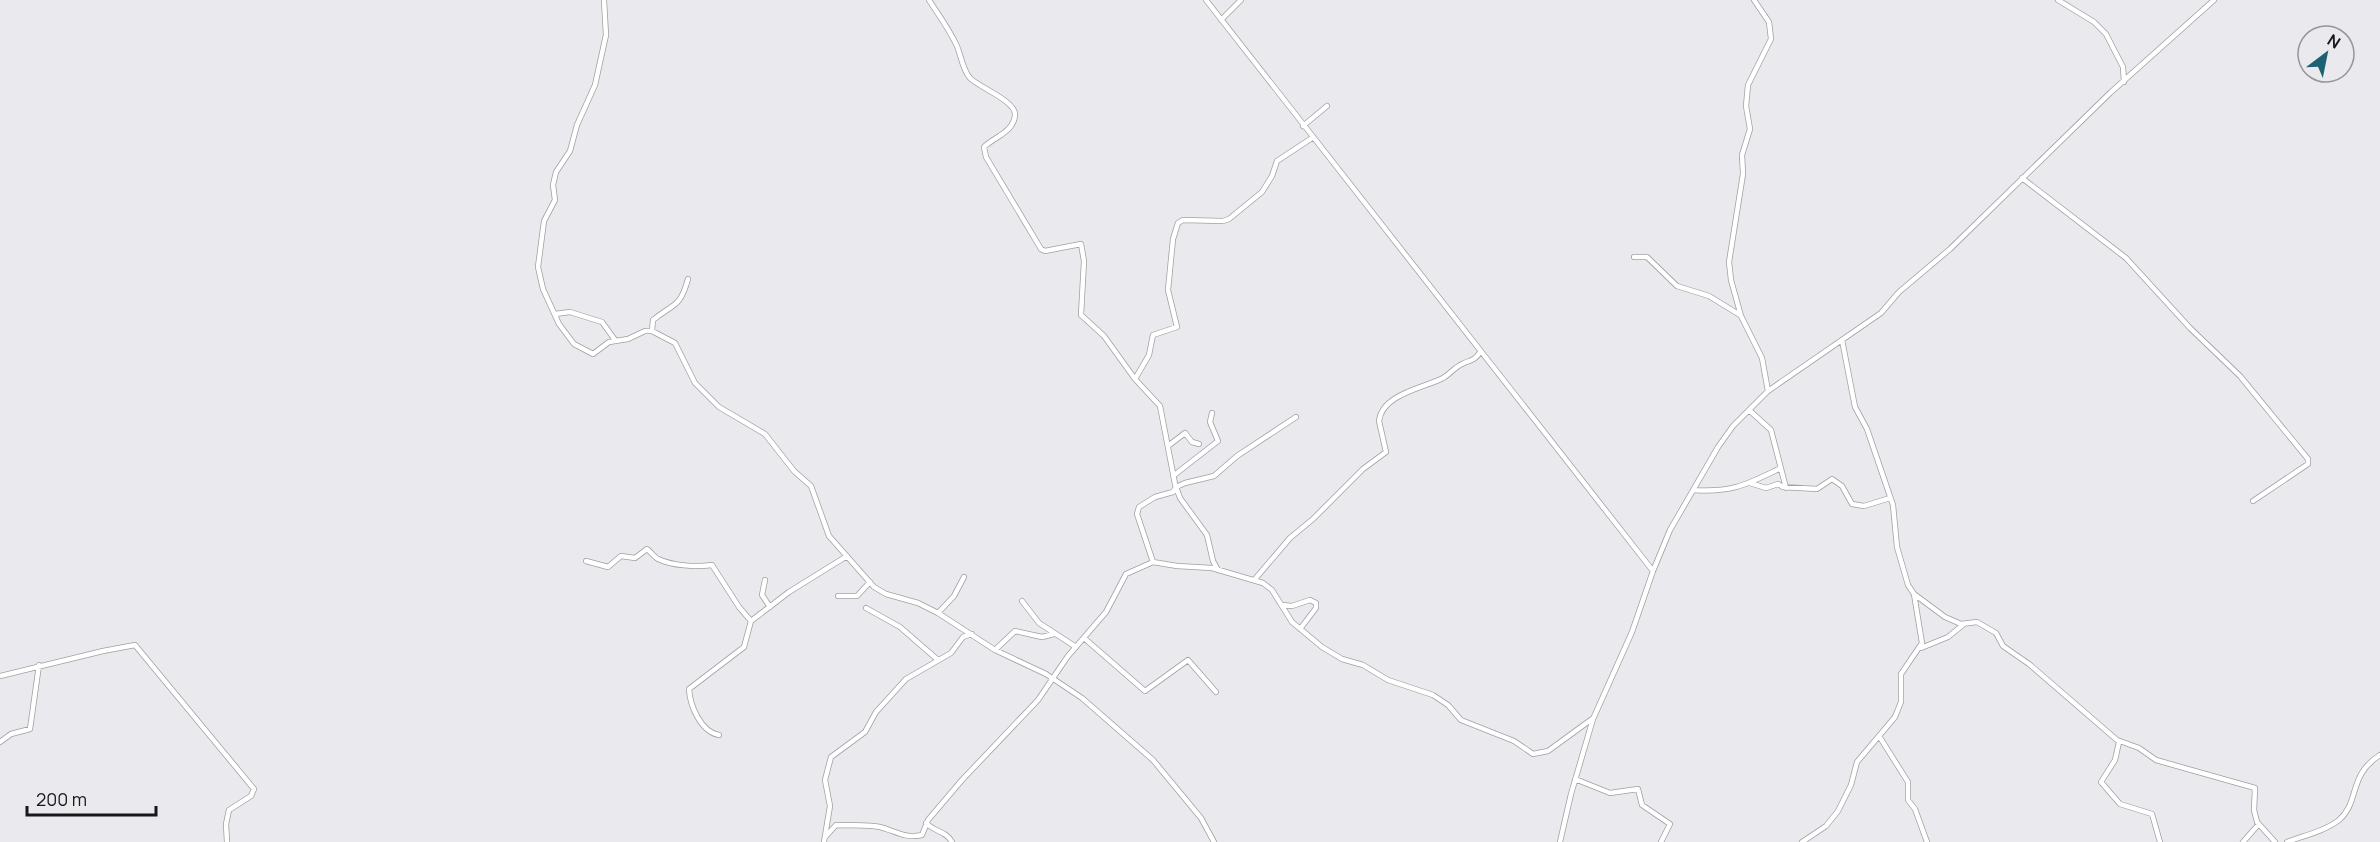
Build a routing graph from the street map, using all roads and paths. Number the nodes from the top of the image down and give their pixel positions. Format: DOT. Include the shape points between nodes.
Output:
graph roads {
  1 [pos="603,0"];
  2 [pos="929,0"];
  3 [pos="1206,0"];
  4 [pos="1241,0"];
  5 [pos="1754,0"];
  6 [pos="2058,0"];
  7 [pos="2214,0"];
  8 [pos="1221,20"];
  9 [pos="2123,83"];
  10 [pos="1327,106"];
  11 [pos="1303,126"];
  12 [pos="1312,138"];
  13 [pos="2022,178"];
  14 [pos="1634,257"];
  15 [pos="688,279"];
  16 [pos="555,314"];
  17 [pos="1741,316"];
  18 [pos="652,331"];
  19 [pos="616,340"];
  20 [pos="1842,340"];
  21 [pos="1480,352"];
  22 [pos="1135,379"];
  23 [pos="1766,381"];
  24 [pos="1774,387"];
  25 [pos="1768,391"];
  26 [pos="1749,410"];
  27 [pos="1212,413"];
  28 [pos="1296,417"];
  29 [pos="1199,444"];
  30 [pos="1168,446"];
  31 [pos="1781,468"];
  32 [pos="1173,476"];
  33 [pos="1750,483"];
  34 [pos="1176,487"];
  35 [pos="1786,488"];
  36 [pos="1693,490"];
  37 [pos="1890,498"];
  38 [pos="2253,501"];
  39 [pos="848,556"];
  40 [pos="586,561"];
  41 [pos="1153,562"];
  42 [pos="1219,570"];
  43 [pos="1653,571"];
  44 [pos="964,577"];
  45 [pos="1255,579"];
  46 [pos="765,580"];
  47 [pos="870,582"];
  48 [pos="1914,594"];
  49 [pos="838,596"];
  50 [pos="1022,601"];
  51 [pos="1282,605"];
  52 [pos="770,607"];
  53 [pos="866,608"];
  54 [pos="938,613"];
  55 [pos="751,621"];
  56 [pos="1964,624"];
  57 [pos="1300,629"];
  58 [pos="972,634"];
  59 [pos="1054,634"];
  60 [pos="1084,638"];
  61 [pos="1076,647"];
  62 [pos="1921,648"];
  63 [pos="995,650"];
  64 [pos="938,660"];
  65 [pos="39,665"];
  66 [pos="0,676"];
  67 [pos="1054,679"];
  68 [pos="1216,692"];
  69 [pos="1593,719"];
  70 [pos="719,735"];
  71 [pos="1879,736"];
  72 [pos="0,742"];
  73 [pos="2119,742"];
  74 [pos="2380,755"];
  75 [pos="1575,779"];
  76 [pos="926,823"];
  77 [pos="2258,825"];
  78 [pos="825,836"];
  79 [pos="227,842"];
  80 [pos="824,842"];
  81 [pos="952,842"];
  82 [pos="1214,842"];
  83 [pos="1560,842"];
  84 [pos="1661,842"];
  85 [pos="1802,842"];
  86 [pos="1927,842"];
  87 [pos="2160,842"];
  88 [pos="2243,842"];
  89 [pos="2276,842"];
  90 [pos="2287,842"];
  1 -- 16 [label="street" via="606,36 595,86 570,152 556,172 555,203 546,215 542,231 538,267"];
  2 -- 22 [label="street" via="955,42 971,79 1014,110 1009,129 984,147 986,157 1041,249 1081,244 1081,315 1104,336"];
  3 -- 8 [label="street"];
  4 -- 8 [label="street"];
  5 -- 17 [label="street" via="1769,22 1771,39 1748,85 1750,129 1742,155 1743,174 1730,262"];
  6 -- 9 [label="street" via="2106,34 2123,67"];
  7 -- 9 [label="street"];
  8 -- 11 [label="street"];
  9 -- 13 [label="street"];
  10 -- 11 [label="street"];
  11 -- 12 [label="street"];
  12 -- 21 [label="street"];
  12 -- 22 [label="street" via="1280,159 1262,192 1229,219 1178,223 1168,290 1177,327 1153,335 1149,355"];
  13 -- 20 [label="street" via="1881,313"];
  13 -- 38 [label="street" via="2126,258 2240,376 2308,459 2308,464"];
  14 -- 17 [label="street" via="1647,257 1677,286 1709,296"];
  15 -- 18 [label="street" via="681,299 653,320"];
  16 -- 19 [label="street" via="570,312 602,322"];
  16 -- 19 [label="street" via="574,344 585,352 592,354"];
  17 -- 23 [label="street" via="1762,358"];
  18 -- 19 [label="street"];
  18 -- 39 [label="street" via="677,345 692,378 715,402 765,434 811,486 829,536"];
  20 -- 24 [label="street"];
  20 -- 37 [label="street" via="1855,407 1867,429"];
  21 -- 43 [label="street"];
  21 -- 45 [label="street" via="1471,362 1402,394 1389,405 1379,421 1386,452 1290,538"];
  22 -- 30 [label="street" via="1160,406"];
  23 -- 24 [label="street"];
  23 -- 25 [label="street"];
  24 -- 25 [label="street"];
  25 -- 26 [label="street"];
  26 -- 31 [label="street" via="1772,430"];
  26 -- 36 [label="street" via="1718,447"];
  27 -- 32 [label="street" via="1210,422 1218,441"];
  28 -- 34 [label="street" via="1214,476"];
  29 -- 30 [label="street" via="1185,433"];
  30 -- 32 [label="street"];
  31 -- 33 [label="street"];
  31 -- 35 [label="street"];
  32 -- 34 [label="street"];
  33 -- 35 [label="street"];
  33 -- 36 [label="street" via="1728,490"];
  34 -- 41 [label="street" via="1137,510"];
  34 -- 42 [label="street" via="1207,535"];
  35 -- 37 [label="street" via="1817,489 1832,479 1842,486 1852,504 1864,506"];
  36 -- 43 [label="street"];
  37 -- 48 [label="street" via="1898,551"];
  39 -- 47 [label="street"];
  39 -- 52 [label="street"];
  40 -- 55 [label="street" via="606,567 621,556 634,558 647,549 660,560 677,565 712,565"];
  41 -- 42 [label="street"];
  41 -- 60 [label="street" via="1126,574 1106,612"];
  42 -- 45 [label="street"];
  43 -- 69 [label="street" via="1632,632"];
  44 -- 54 [label="street" via="957,592"];
  45 -- 51 [label="street" via="1272,590"];
  46 -- 52 [label="street" via="762,595"];
  47 -- 49 [label="street" via="857,596"];
  47 -- 54 [label="street" via="880,592"];
  48 -- 56 [label="street" via="1945,617"];
  48 -- 62 [label="street"];
  50 -- 59 [label="street"];
  51 -- 57 [label="street"];
  51 -- 57 [label="street" via="1311,600 1316,603"];
  52 -- 55 [label="street"];
  53 -- 64 [label="street" via="900,627"];
  54 -- 58 [label="street"];
  55 -- 70 [label="street" via="744,647 689,689 700,720 712,734"];
  56 -- 62 [label="street" via="1948,637"];
  56 -- 73 [label="street" via="1977,622 1996,633 2003,646 2030,664"];
  57 -- 69 [label="street" via="1342,659 1363,665 1399,685 1433,695 1461,720 1514,741 1533,754 1556,747"];
  58 -- 63 [label="street"];
  58 -- 64 [label="street" via="963,637 953,652"];
  59 -- 61 [label="street"];
  59 -- 63 [label="street" via="1042,637 1015,631"];
  60 -- 61 [label="street"];
  60 -- 68 [label="street" via="1145,691 1188,660"];
  61 -- 67 [label="street"];
  62 -- 71 [label="street" via="1901,674 1898,712"];
  63 -- 67 [label="street"];
  64 -- 78 [label="street" via="906,679 876,712 865,732 831,757 825,780 830,806"];
  65 -- 66 [label="street"];
  65 -- 72 [label="street" via="30,729"];
  65 -- 79 [label="street" via="135,645 254,789 251,796 229,810"];
  67 -- 76 [label="street"];
  67 -- 82 [label="street" via="1146,753 1201,818"];
  69 -- 75 [label="street"];
  71 -- 85 [label="street" via="1857,762 1838,811 1826,826"];
  71 -- 86 [label="street" via="1908,782 1909,802"];
  73 -- 77 [label="street" via="2139,748 2156,760 2255,788"];
  73 -- 87 [label="street" via="2115,760 2101,782 2120,804 2152,814"];
  74 -- 90 [label="street" via="2362,768 2346,811 2338,820"];
  75 -- 83 [label="street"];
  75 -- 84 [label="street" via="1610,793 1638,789 1642,805 1670,824"];
  76 -- 78 [label="street" via="920,836 897,835 858,824 836,825"];
  76 -- 81 [label="street"];
  77 -- 88 [label="street"];
  77 -- 89 [label="street"];
  78 -- 80 [label="street"];
}
